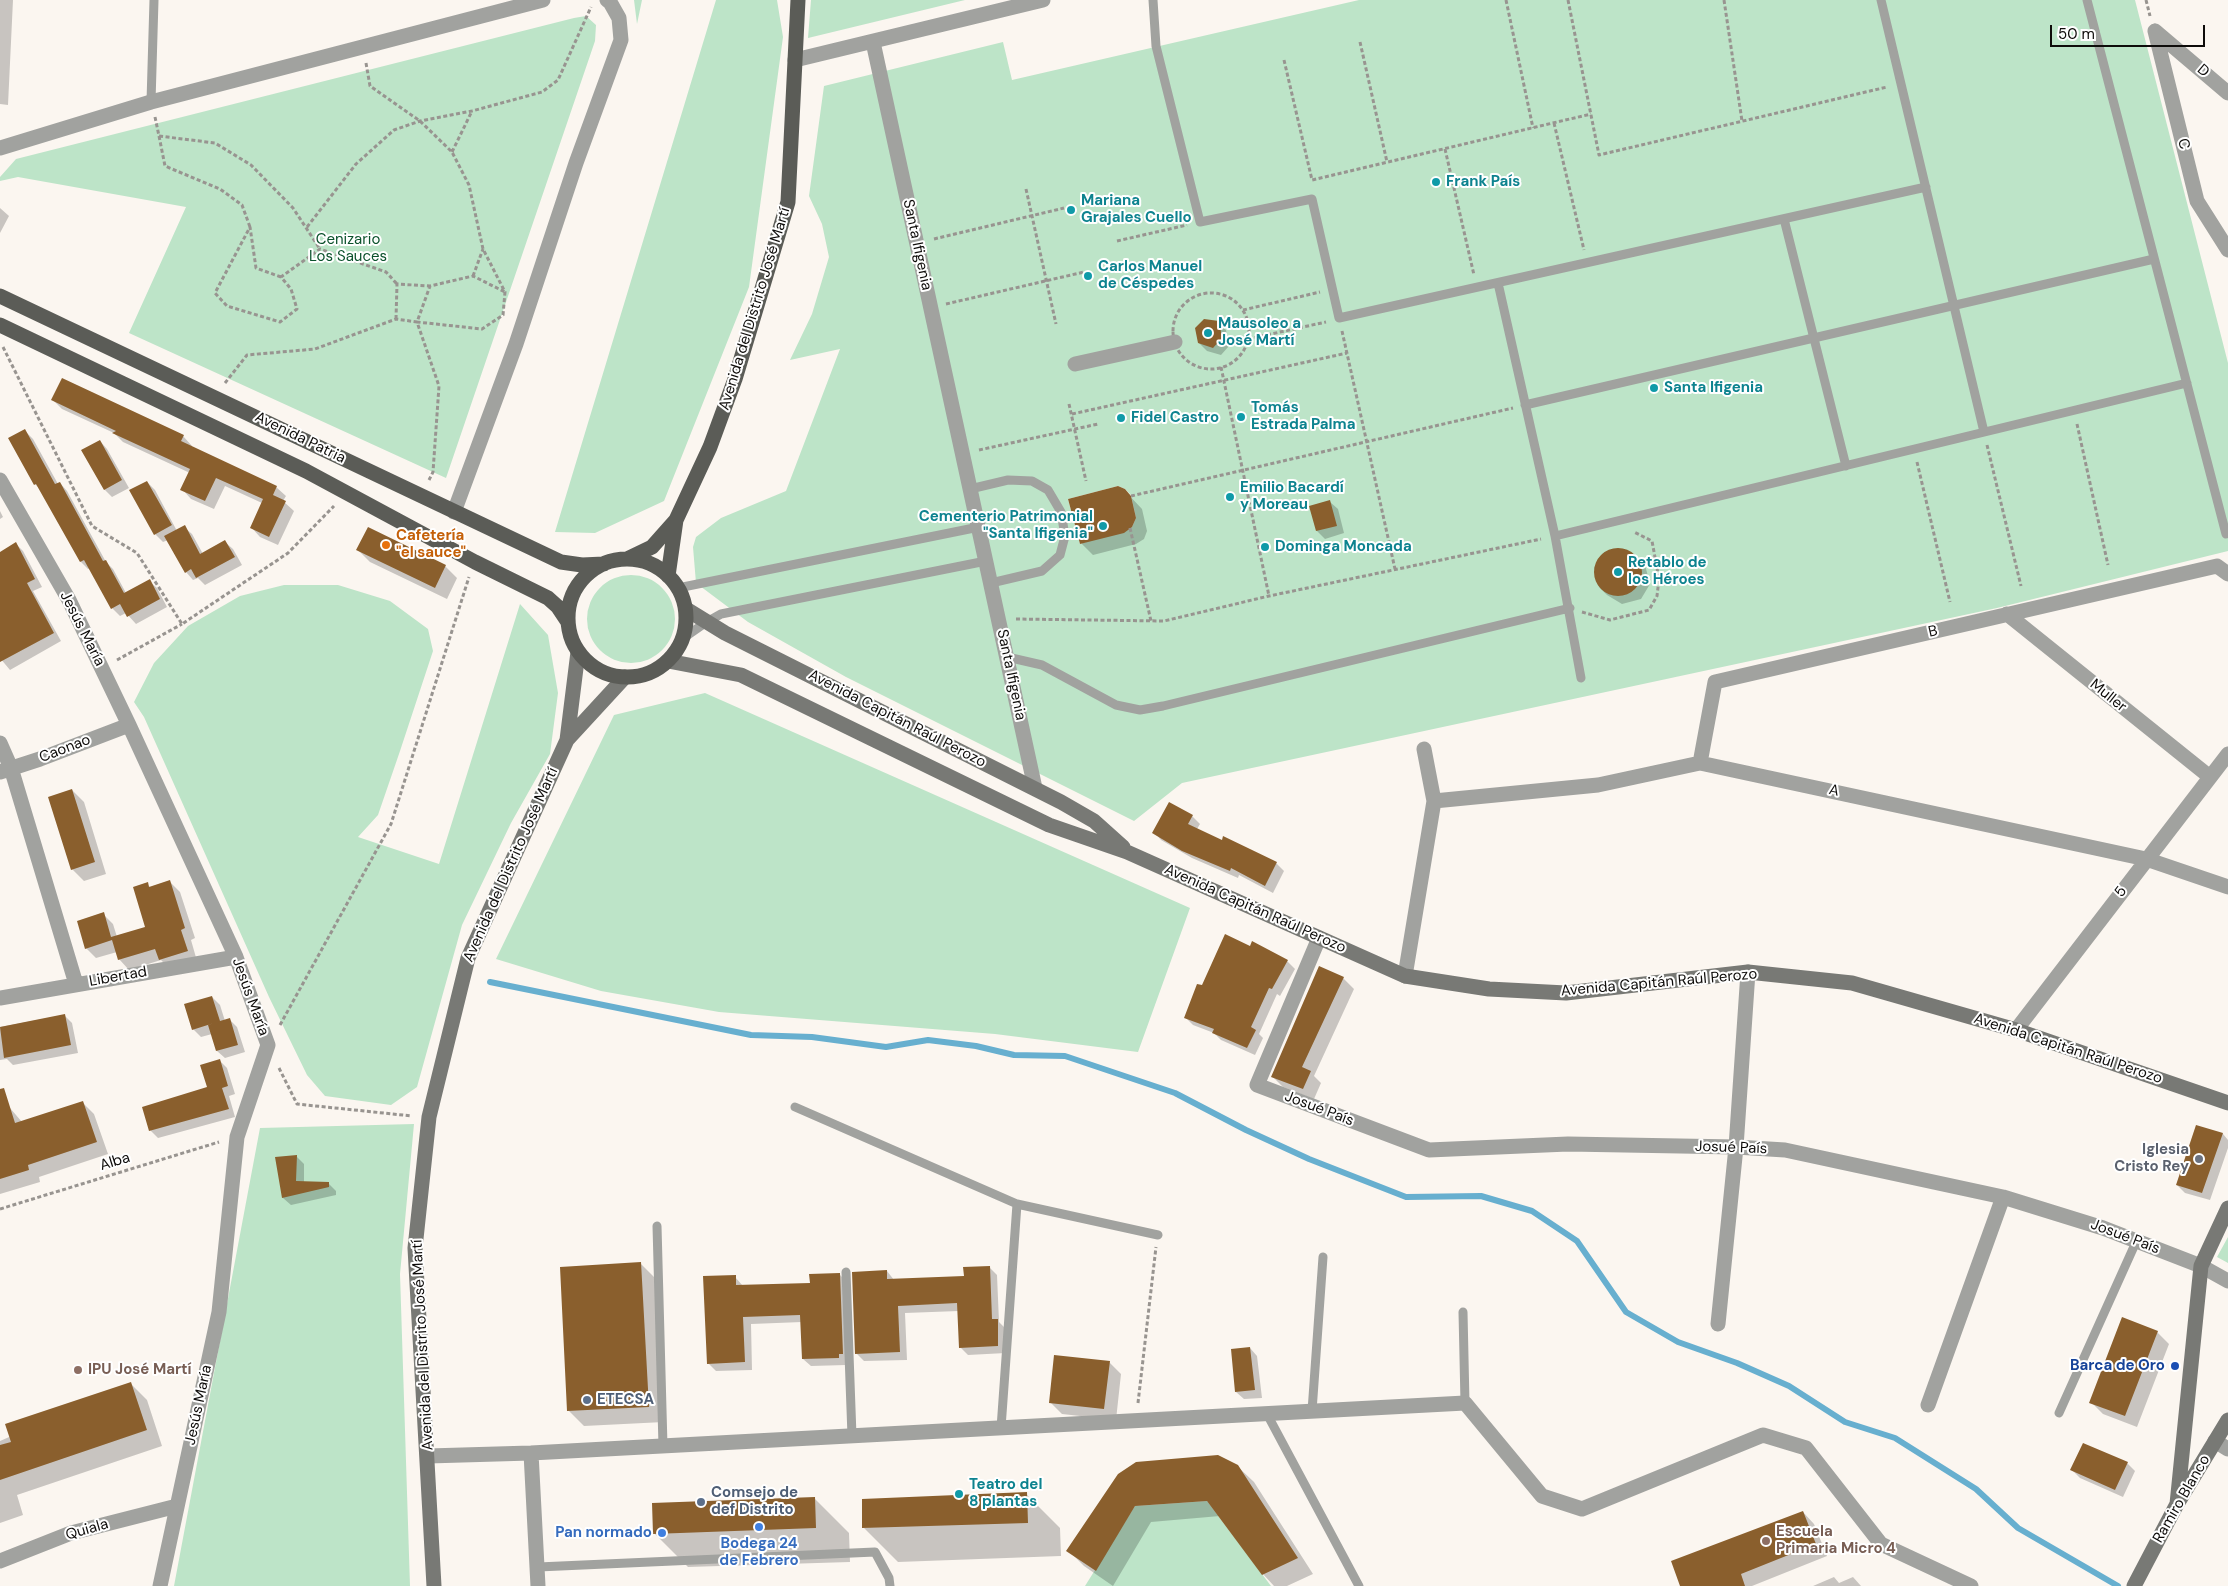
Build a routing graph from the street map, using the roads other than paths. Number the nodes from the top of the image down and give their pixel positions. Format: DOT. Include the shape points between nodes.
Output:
graph roads {
  1 [pos="154,0"];
  2 [pos="543,0"];
  3 [pos="607,0"];
  4 [pos="798,0"];
  5 [pos="1043,0"];
  6 [pos="1153,0"];
  7 [pos="1882,0"];
  8 [pos="2087,0"];
  9 [pos="2155,31"];
  10 [pos="873,42"];
  11 [pos="795,60"];
  12 [pos="2228,92"];
  13 [pos="151,102"];
  14 [pos="0,148"];
  15 [pos="1926,187"];
  16 [pos="1784,219"];
  17 [pos="2228,250"];
  18 [pos="2154,259"];
  19 [pos="1498,283"];
  20 [pos="0,296"];
  21 [pos="1954,306"];
  22 [pos="0,325"];
  23 [pos="1814,338"];
  24 [pos="1174,342"];
  25 [pos="1075,364"];
  26 [pos="2187,383"];
  27 [pos="1525,405"];
  28 [pos="1984,432"];
  29 [pos="1846,466"];
  30 [pos="0,480"];
  31 [pos="970,489"];
  32 [pos="454,512"];
  33 [pos="676,520"];
  34 [pos="979,527"];
  35 [pos="2226,534"];
  36 [pos="1556,536"];
  37 [pos="627,559"];
  38 [pos="986,561"];
  39 [pos="604,564"];
  40 [pos="2228,574"];
  41 [pos="668,576"];
  42 [pos="991,583"];
  43 [pos="678,588"];
  44 [pos="1570,608"];
  45 [pos="686,609"];
  46 [pos="2007,614"];
  47 [pos="568,622"];
  48 [pos="705,623"];
  49 [pos="682,639"];
  50 [pos="578,652"];
  51 [pos="1007,658"];
  52 [pos="668,661"];
  53 [pos="625,677"];
  54 [pos="1581,678"];
  55 [pos="129,725"];
  56 [pos="567,740"];
  57 [pos="0,743"];
  58 [pos="1424,749"];
  59 [pos="2228,754"];
  60 [pos="1700,762"];
  61 [pos="6,770"];
  62 [pos="2210,777"];
  63 [pos="1035,788"];
  64 [pos="1434,801"];
  65 [pos="1061,802"];
  66 [pos="1049,825"];
  67 [pos="1128,852"];
  68 [pos="2146,859"];
  69 [pos="2228,887"];
  70 [pos="1319,938"];
  71 [pos="236,957"];
  72 [pos="1748,972"];
  73 [pos="1405,976"];
  74 [pos="76,984"];
  75 [pos="0,998"];
  76 [pos="2016,1030"];
  77 [pos="2228,1103"];
  78 [pos="795,1107"];
  79 [pos="1736,1147"];
  80 [pos="2003,1197"];
  81 [pos="1017,1204"];
  82 [pos="2228,1208"];
  83 [pos="657,1226"];
  84 [pos="1158,1235"];
  85 [pos="2136,1242"];
  86 [pos="1323,1257"];
  87 [pos="2201,1266"];
  88 [pos="846,1272"];
  89 [pos="2228,1281"];
  90 [pos="1463,1312"];
  91 [pos="1718,1324"];
  92 [pos="1465,1403"];
  93 [pos="1928,1405"];
  94 [pos="1312,1411"];
  95 [pos="2059,1413"];
  96 [pos="1267,1414"];
  97 [pos="2228,1420"];
  98 [pos="1001,1428"];
  99 [pos="852,1436"];
  100 [pos="2222,1445"];
  101 [pos="663,1446"];
  102 [pos="531,1453"];
  103 [pos="428,1456"];
  104 [pos="2177,1504"];
  105 [pos="177,1506"];
  106 [pos="0,1561"];
  107 [pos="538,1567"];
  108 [pos="2136,1583"];
  109 [pos="160,1586"];
  110 [pos="434,1586"];
  111 [pos="538,1586"];
  112 [pos="890,1586"];
  113 [pos="1359,1586"];
  114 [pos="1971,1586"];
  1 -- 13 [label="lane"];
  2 -- 13 [label="street"];
  3 -- 32 [label="street" via="619,18 621,40"];
  4 -- 11 [label="main road, Avenida del Distrito José Martí"];
  5 -- 10 [label="street"];
  6 -- 19 [label="lane" via="1156,46 1200,222 1312,199 1339,318"];
  7 -- 15 [label="lane"];
  8 -- 18 [label="lane"];
  9 -- 12 [label="street, D"];
  9 -- 17 [label="street, C" via="2197,201"];
  10 -- 11 [label="street"];
  10 -- 31 [label="street, Santa Ifigenia"];
  11 -- 33 [label="main road, Avenida del Distrito José Martí" via="788,202 735,379 710,447"];
  13 -- 14 [label="street"];
  15 -- 16 [label="lane"];
  15 -- 21 [label="lane"];
  16 -- 19 [label="lane"];
  16 -- 23 [label="lane"];
  18 -- 21 [label="lane"];
  18 -- 26 [label="lane"];
  19 -- 27 [label="lane"];
  20 -- 32 [label="main road, Avenida Patria"];
  21 -- 23 [label="lane"];
  21 -- 28 [label="lane"];
  22 -- 47 [label="main road, Avenida Patria" via="297,467 548,598"];
  23 -- 27 [label="lane"];
  23 -- 29 [label="lane"];
  24 -- 25 [label="street"];
  26 -- 28 [label="lane"];
  26 -- 35 [label="lane"];
  27 -- 36 [label="lane"];
  28 -- 29 [label="lane"];
  29 -- 36 [label="lane"];
  30 -- 55 [label="street, Jesús María" via="68,600"];
  31 -- 34 [label="street, Santa Ifigenia"];
  31 -- 42 [label="lane" via="1008,480 1032,481 1048,490 1061,512 1065,536 1060,555 1042,571"];
  32 -- 39 [label="main road, Avenida Patria" via="561,562"];
  33 -- 37 [label="main road, Avenida del Distrito José Martí" via="652,547"];
  33 -- 41 [label="main road, Avenida del Distrito José Martí"];
  34 -- 38 [label="street, Santa Ifigenia"];
  34 -- 43 [label="lane"];
  36 -- 44 [label="lane"];
  37 -- 39 [label="main road"];
  37 -- 41 [label="main road" via="650,564"];
  38 -- 42 [label="street, Santa Ifigenia"];
  38 -- 48 [label="lane" via="756,606 721,614"];
  39 -- 47 [label="main road" via="584,578 571,599"];
  40 -- 46 [label="street, B" via="2217,566"];
  41 -- 43 [label="main road"];
  42 -- 51 [label="street, Santa Ifigenia"];
  43 -- 45 [label="main road"];
  44 -- 51 [label="lane" via="1140,710 1116,705 1042,665"];
  44 -- 54 [label="lane"];
  45 -- 48 [label="main road, Avenida Capitán Raúl Perozo"];
  45 -- 49 [label="main road"];
  46 -- 60 [label="street, B" via="1715,682"];
  46 -- 62 [label="street, Muller"];
  47 -- 50 [label="main road"];
  48 -- 49 [label="lane"];
  48 -- 63 [label="main road, Avenida Capitán Raúl Perozo"];
  49 -- 52 [label="main road"];
  50 -- 53 [label="main road" via="599,670"];
  50 -- 56 [label="main road, Avenida del Distrito José Martí"];
  51 -- 63 [label="street, Santa Ifigenia"];
  52 -- 53 [label="main road" via="642,675"];
  52 -- 66 [label="main road, Avenida Capitán Raúl Perozo" via="740,675"];
  53 -- 56 [label="main road, Avenida del Distrito José Martí"];
  55 -- 61 [label="street, Caonao"];
  55 -- 71 [label="street, Jesús María"];
  56 -- 103 [label="main road, Avenida del Distrito José Martí" via="468,958 429,1117 416,1248"];
  57 -- 61 [label="street"];
  58 -- 64 [label="street"];
  59 -- 62 [label="street, 5"];
  60 -- 64 [label="street, A" via="1598,785"];
  60 -- 68 [label="street, A"];
  61 -- 74 [label="street"];
  62 -- 68 [label="street, 5"];
  63 -- 65 [label="main road, Avenida Capitán Raúl Perozo"];
  64 -- 73 [label="street"];
  65 -- 66 [label="main road" via="1067,819 1062,824"];
  65 -- 67 [label="main road, Avenida Capitán Raúl Perozo" via="1094,821"];
  66 -- 67 [label="main road, Avenida Capitán Raúl Perozo"];
  67 -- 70 [label="main road, Avenida Capitán Raúl Perozo"];
  68 -- 69 [label="street, A"];
  68 -- 76 [label="street, 5"];
  70 -- 73 [label="main road, Avenida Capitán Raúl Perozo"];
  70 -- 79 [label="street, Josué País" via="1257,1085 1429,1150 1568,1144"];
  71 -- 74 [label="street, Libertad"];
  71 -- 105 [label="street, Jesús María" via="268,1046 236,1137 219,1312"];
  72 -- 73 [label="main road, Avenida Capitán Raúl Perozo" via="1566,993 1489,989"];
  72 -- 76 [label="main road, Avenida Capitán Raúl Perozo" via="1852,983"];
  72 -- 79 [label="street"];
  74 -- 75 [label="street, Libertad"];
  76 -- 77 [label="main road, Avenida Capitán Raúl Perozo"];
  78 -- 81 [label="lane"];
  79 -- 80 [label="street, Josué País" via="1785,1150"];
  79 -- 91 [label="street"];
  80 -- 85 [label="street, Josué País" via="2103,1228"];
  80 -- 93 [label="street"];
  81 -- 84 [label="lane"];
  81 -- 98 [label="lane"];
  82 -- 87 [label="main road"];
  83 -- 101 [label="lane"];
  85 -- 87 [label="street, Josué País"];
  85 -- 95 [label="lane"];
  86 -- 94 [label="lane"];
  87 -- 89 [label="street, Josué País"];
  87 -- 104 [label="main road"];
  88 -- 99 [label="lane"];
  90 -- 92 [label="lane"];
  92 -- 94 [label="street"];
  92 -- 114 [label="street" via="1542,1496 1582,1509 1763,1434 1806,1448 1881,1544"];
  94 -- 96 [label="street"];
  96 -- 98 [label="street"];
  96 -- 113 [label="lane"];
  97 -- 100 [label="main road, Ramiro Blanco"];
  98 -- 99 [label="street"];
  99 -- 101 [label="street"];
  100 -- 104 [label="main road, Ramiro Blanco"];
  101 -- 102 [label="street"];
  102 -- 103 [label="street"];
  102 -- 107 [label="street"];
  103 -- 110 [label="main road, Avenida del Distrito José Martí"];
  104 -- 108 [label="main road, Ramiro Blanco"];
  105 -- 106 [label="street, Quiala" via="71,1533"];
  105 -- 109 [label="street, Jesús María"];
  107 -- 111 [label="street"];
  107 -- 112 [label="lane" via="875,1552"];
}
